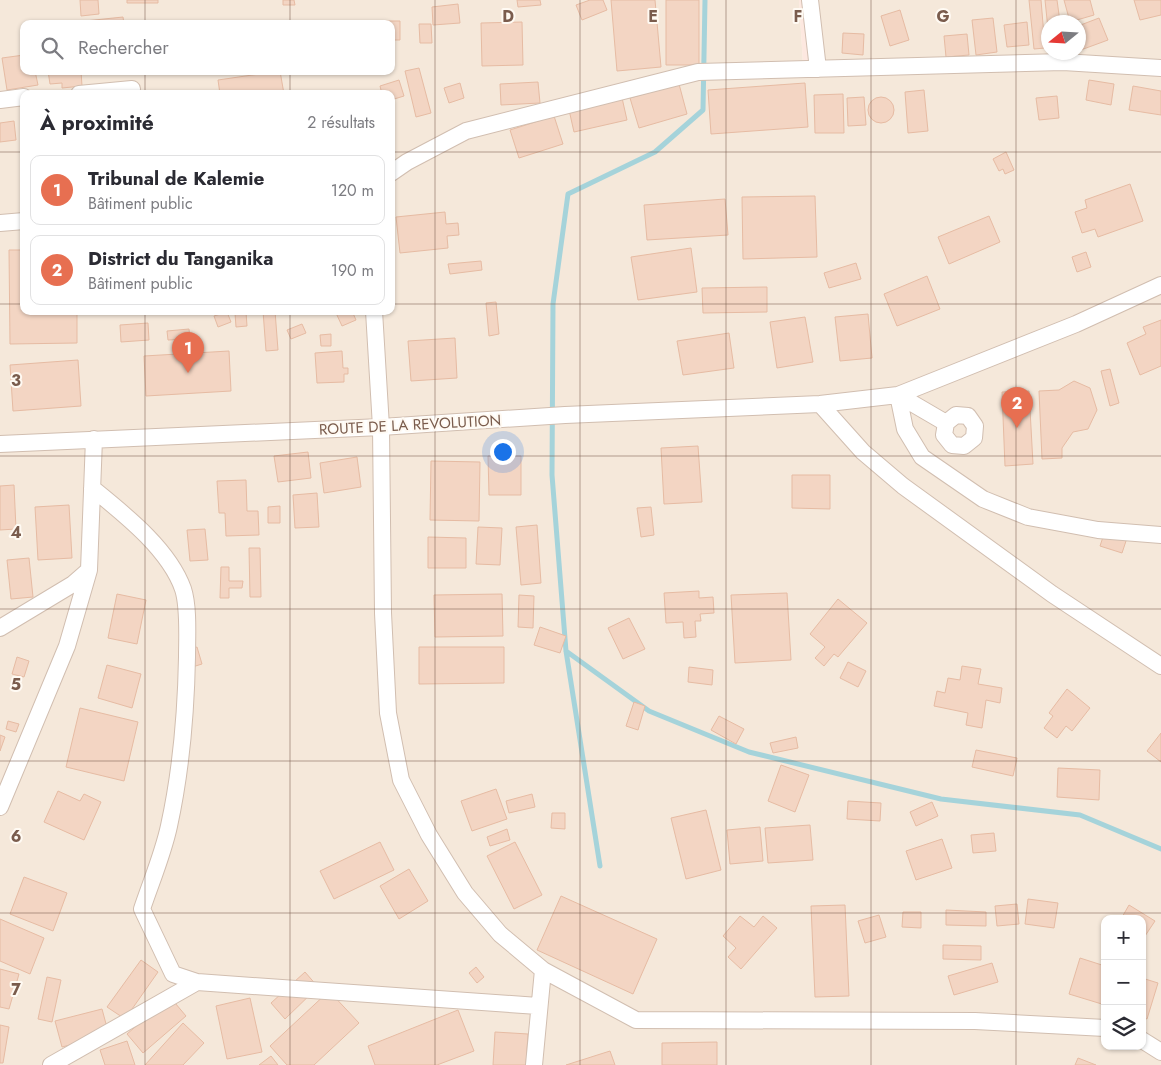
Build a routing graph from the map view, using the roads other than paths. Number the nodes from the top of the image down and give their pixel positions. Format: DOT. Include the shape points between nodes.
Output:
graph roads {
  1 [pos="810,0"];
  2 [pos="1161,68"];
  3 [pos="818,69"];
  4 [pos="132,89"];
  5 [pos="122,90"];
  6 [pos="20,98"];
  7 [pos="0,100"];
  8 [pos="395,170"];
  9 [pos="20,221"];
  10 [pos="0,223"];
  11 [pos="1161,285"];
  12 [pos="374,315"];
  13 [pos="898,395"];
  14 [pos="820,404"];
  15 [pos="946,423"];
  16 [pos="381,427"];
  17 [pos="94,439"];
  18 [pos="0,444"];
  19 [pos="92,488"];
  20 [pos="1161,535"];
  21 [pos="90,570"];
  22 [pos="0,628"];
  23 [pos="1161,666"];
  24 [pos="0,807"];
  25 [pos="543,970"];
  26 [pos="197,982"];
  27 [pos="538,1006"];
  28 [pos="1101,1028"];
  29 [pos="1146,1043"];
  30 [pos="1161,1052"];
  31 [pos="51,1065"];
  32 [pos="534,1065"];
  1 -- 3 [label="street"];
  2 -- 3 [label="street" via="1063,62"];
  3 -- 8 [label="street" via="698,72 466,131"];
  4 -- 5 [label="street"];
  6 -- 7 [label="street"];
  9 -- 10 [label="street"];
  11 -- 13 [label="street, ROUTE DE LA REVOLUTION" via="1076,324"];
  12 -- 16 [label="street"];
  13 -- 14 [label="street, ROUTE DE LA REVOLUTION"];
  13 -- 15 [label="street"];
  13 -- 20 [label="street" via="905,429 922,457 983,499 1028,517 1098,530"];
  14 -- 16 [label="street, ROUTE DE LA REVOLUTION"];
  14 -- 23 [label="street" via="863,452 903,486 1052,594"];
  16 -- 17 [label="street, ROUTE DE LA REVOLUTION"];
  16 -- 25 [label="street" via="383,612 388,713 400,780 428,835 465,893 500,934"];
  17 -- 18 [label="street, ROUTE DE LA REVOLUTION"];
  17 -- 19 [label="street"];
  19 -- 21 [label="street"];
  19 -- 26 [label="street" via="129,518 165,558 183,589 188,630 187,680 176,782 168,828 142,909 173,974"];
  21 -- 22 [label="street" via="73,584"];
  21 -- 24 [label="street" via="66,646"];
  25 -- 27 [label="street"];
  25 -- 28 [label="street" via="636,1020 975,1021"];
  26 -- 27 [label="street"];
  26 -- 31 [label="street"];
  27 -- 32 [label="street"];
  29 -- 30 [label="street"];
}
